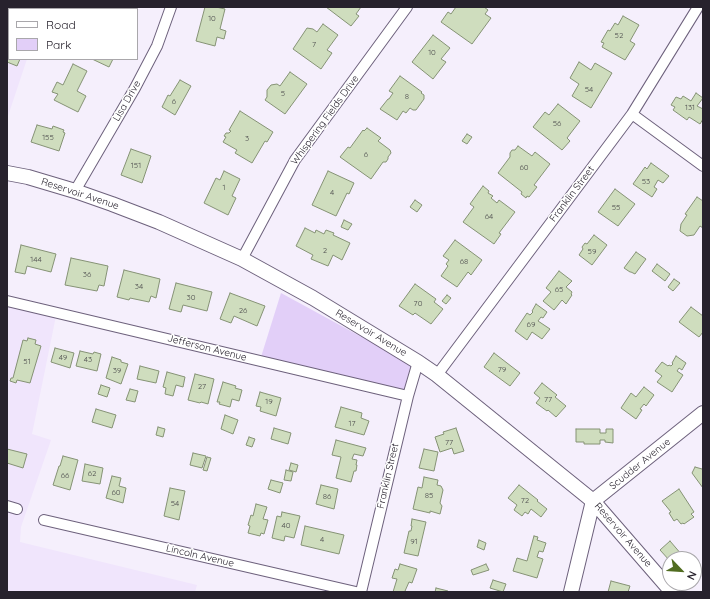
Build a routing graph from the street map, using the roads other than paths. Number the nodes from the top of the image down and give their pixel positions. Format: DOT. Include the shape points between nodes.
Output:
graph roads {
  1 [pos="171,7"];
  2 [pos="407,7"];
  3 [pos="698,7"];
  4 [pos="632,114"];
  5 [pos="703,166"];
  6 [pos="7,173"];
  7 [pos="75,191"];
  8 [pos="242,259"];
  9 [pos="7,301"];
  10 [pos="418,362"];
  11 [pos="437,375"];
  12 [pos="408,396"];
  13 [pos="703,413"];
  14 [pos="593,501"];
  15 [pos="44,520"];
  16 [pos="356,592"];
  17 [pos="361,592"];
  18 [pos="571,592"];
  19 [pos="672,592"];
  1 -- 7 [label="street, Lisa Drive" via="157,46"];
  2 -- 8 [label="street, Whispering Fields Drive" via="295,160"];
  3 -- 4 [label="street, Franklin Street"];
  4 -- 5 [label="street"];
  4 -- 11 [label="street, Franklin Street"];
  6 -- 7 [label="main road, Reservoir Avenue"];
  7 -- 8 [label="main road, Reservoir Avenue" via="159,222"];
  8 -- 10 [label="main road, Reservoir Avenue" via="313,298"];
  9 -- 12 [label="street, Jefferson Avenue"];
  10 -- 11 [label="main road, Reservoir Avenue"];
  10 -- 12 [label="street, Franklin Street"];
  11 -- 14 [label="main road, Reservoir Avenue"];
  12 -- 17 [label="street, Franklin Street"];
  13 -- 14 [label="main road, Scudder Avenue"];
  14 -- 18 [label="main road"];
  14 -- 19 [label="main road, Reservoir Avenue"];
  15 -- 16 [label="street, Lincoln Avenue"];
}
